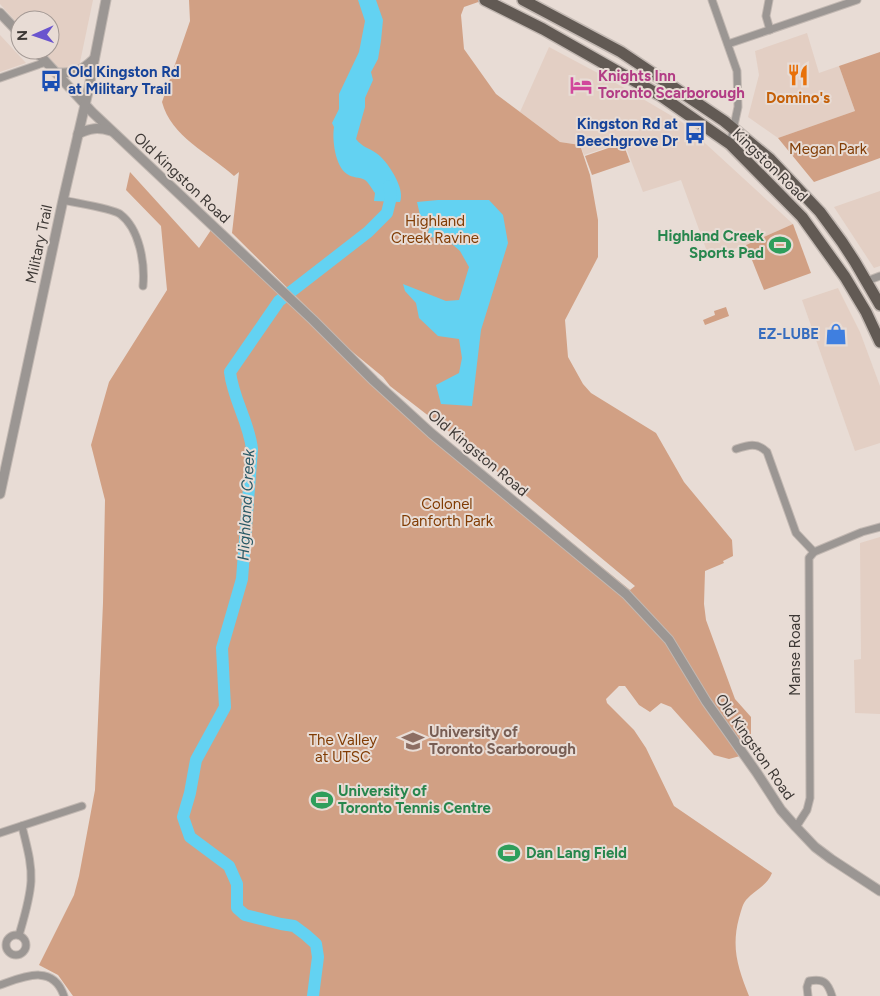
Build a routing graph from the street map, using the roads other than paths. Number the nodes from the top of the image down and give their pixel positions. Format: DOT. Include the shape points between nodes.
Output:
graph roads {
  1 [pos="106,0"];
  2 [pos="484,0"];
  3 [pos="523,0"];
  4 [pos="712,0"];
  5 [pos="769,0"];
  6 [pos="858,0"];
  7 [pos="0,13"];
  8 [pos="10,24"];
  9 [pos="770,30"];
  10 [pos="728,44"];
  11 [pos="95,58"];
  12 [pos="46,62"];
  13 [pos="57,73"];
  14 [pos="0,78"];
  15 [pos="85,104"];
  16 [pos="734,128"];
  17 [pos="114,132"];
  18 [pos="78,134"];
  19 [pos="730,144"];
  20 [pos="63,200"];
  21 [pos="880,276"];
  22 [pos="867,281"];
  23 [pos="143,286"];
  24 [pos="880,305"];
  25 [pos="880,342"];
  26 [pos="736,449"];
  27 [pos="1,484"];
  28 [pos="0,494"];
  29 [pos="880,527"];
  30 [pos="814,552"];
  31 [pos="82,806"];
  32 [pos="22,826"];
  33 [pos="796,827"];
  34 [pos="0,833"];
  35 [pos="880,891"];
  36 [pos="19,936"];
  37 [pos="0,985"];
  38 [pos="64,996"];
  39 [pos="808,996"];
  40 [pos="832,996"];
  1 -- 11 [label="street, Military Trail"];
  2 -- 19 [label="main road, Kingston Road" via="543,29 661,96"];
  3 -- 16 [label="main road, Kingston Road" via="621,52"];
  4 -- 10 [label="street"];
  5 -- 9 [label="street" via="766,16"];
  6 -- 9 [label="street"];
  7 -- 8 [label="street"];
  9 -- 10 [label="street"];
  10 -- 16 [label="street" via="738,84"];
  11 -- 13 [label="street" via="76,73"];
  11 -- 15 [label="street, Military Trail"];
  12 -- 13 [label="street, Old Kingston Road"];
  12 -- 14 [label="street"];
  13 -- 15 [label="street, Old Kingston Road"];
  15 -- 17 [label="street, Old Kingston Road"];
  15 -- 18 [label="street, Military Trail"];
  16 -- 19 [label="street"];
  16 -- 22 [label="main road, Kingston Road" via="770,159 820,212"];
  17 -- 18 [label="street" via="93,128"];
  17 -- 33 [label="street, Old Kingston Road" via="431,433 626,594 669,640 706,701"];
  18 -- 20 [label="street, Military Trail"];
  19 -- 25 [label="main road, Kingston Road" via="802,217 845,277"];
  20 -- 23 [label="street" via="116,212 128,222 137,239"];
  20 -- 27 [label="street, Military Trail"];
  21 -- 22 [label="street"];
  22 -- 24 [label="main road, Kingston Road"];
  26 -- 30 [label="street" via="753,445 767,452 796,534"];
  27 -- 28 [label="street, Military Trail"];
  29 -- 30 [label="street"];
  30 -- 33 [label="street, Manse Road" via="809,558 810,798 807,810"];
  31 -- 32 [label="street"];
  32 -- 34 [label="street"];
  32 -- 36 [label="street" via="32,879"];
  33 -- 35 [label="street, Old Kingston Road" via="821,852"];
  37 -- 38 [label="street" via="30,975 41,975 56,982"];
  39 -- 40 [label="street" via="810,981 817,979 829,985"];
}
